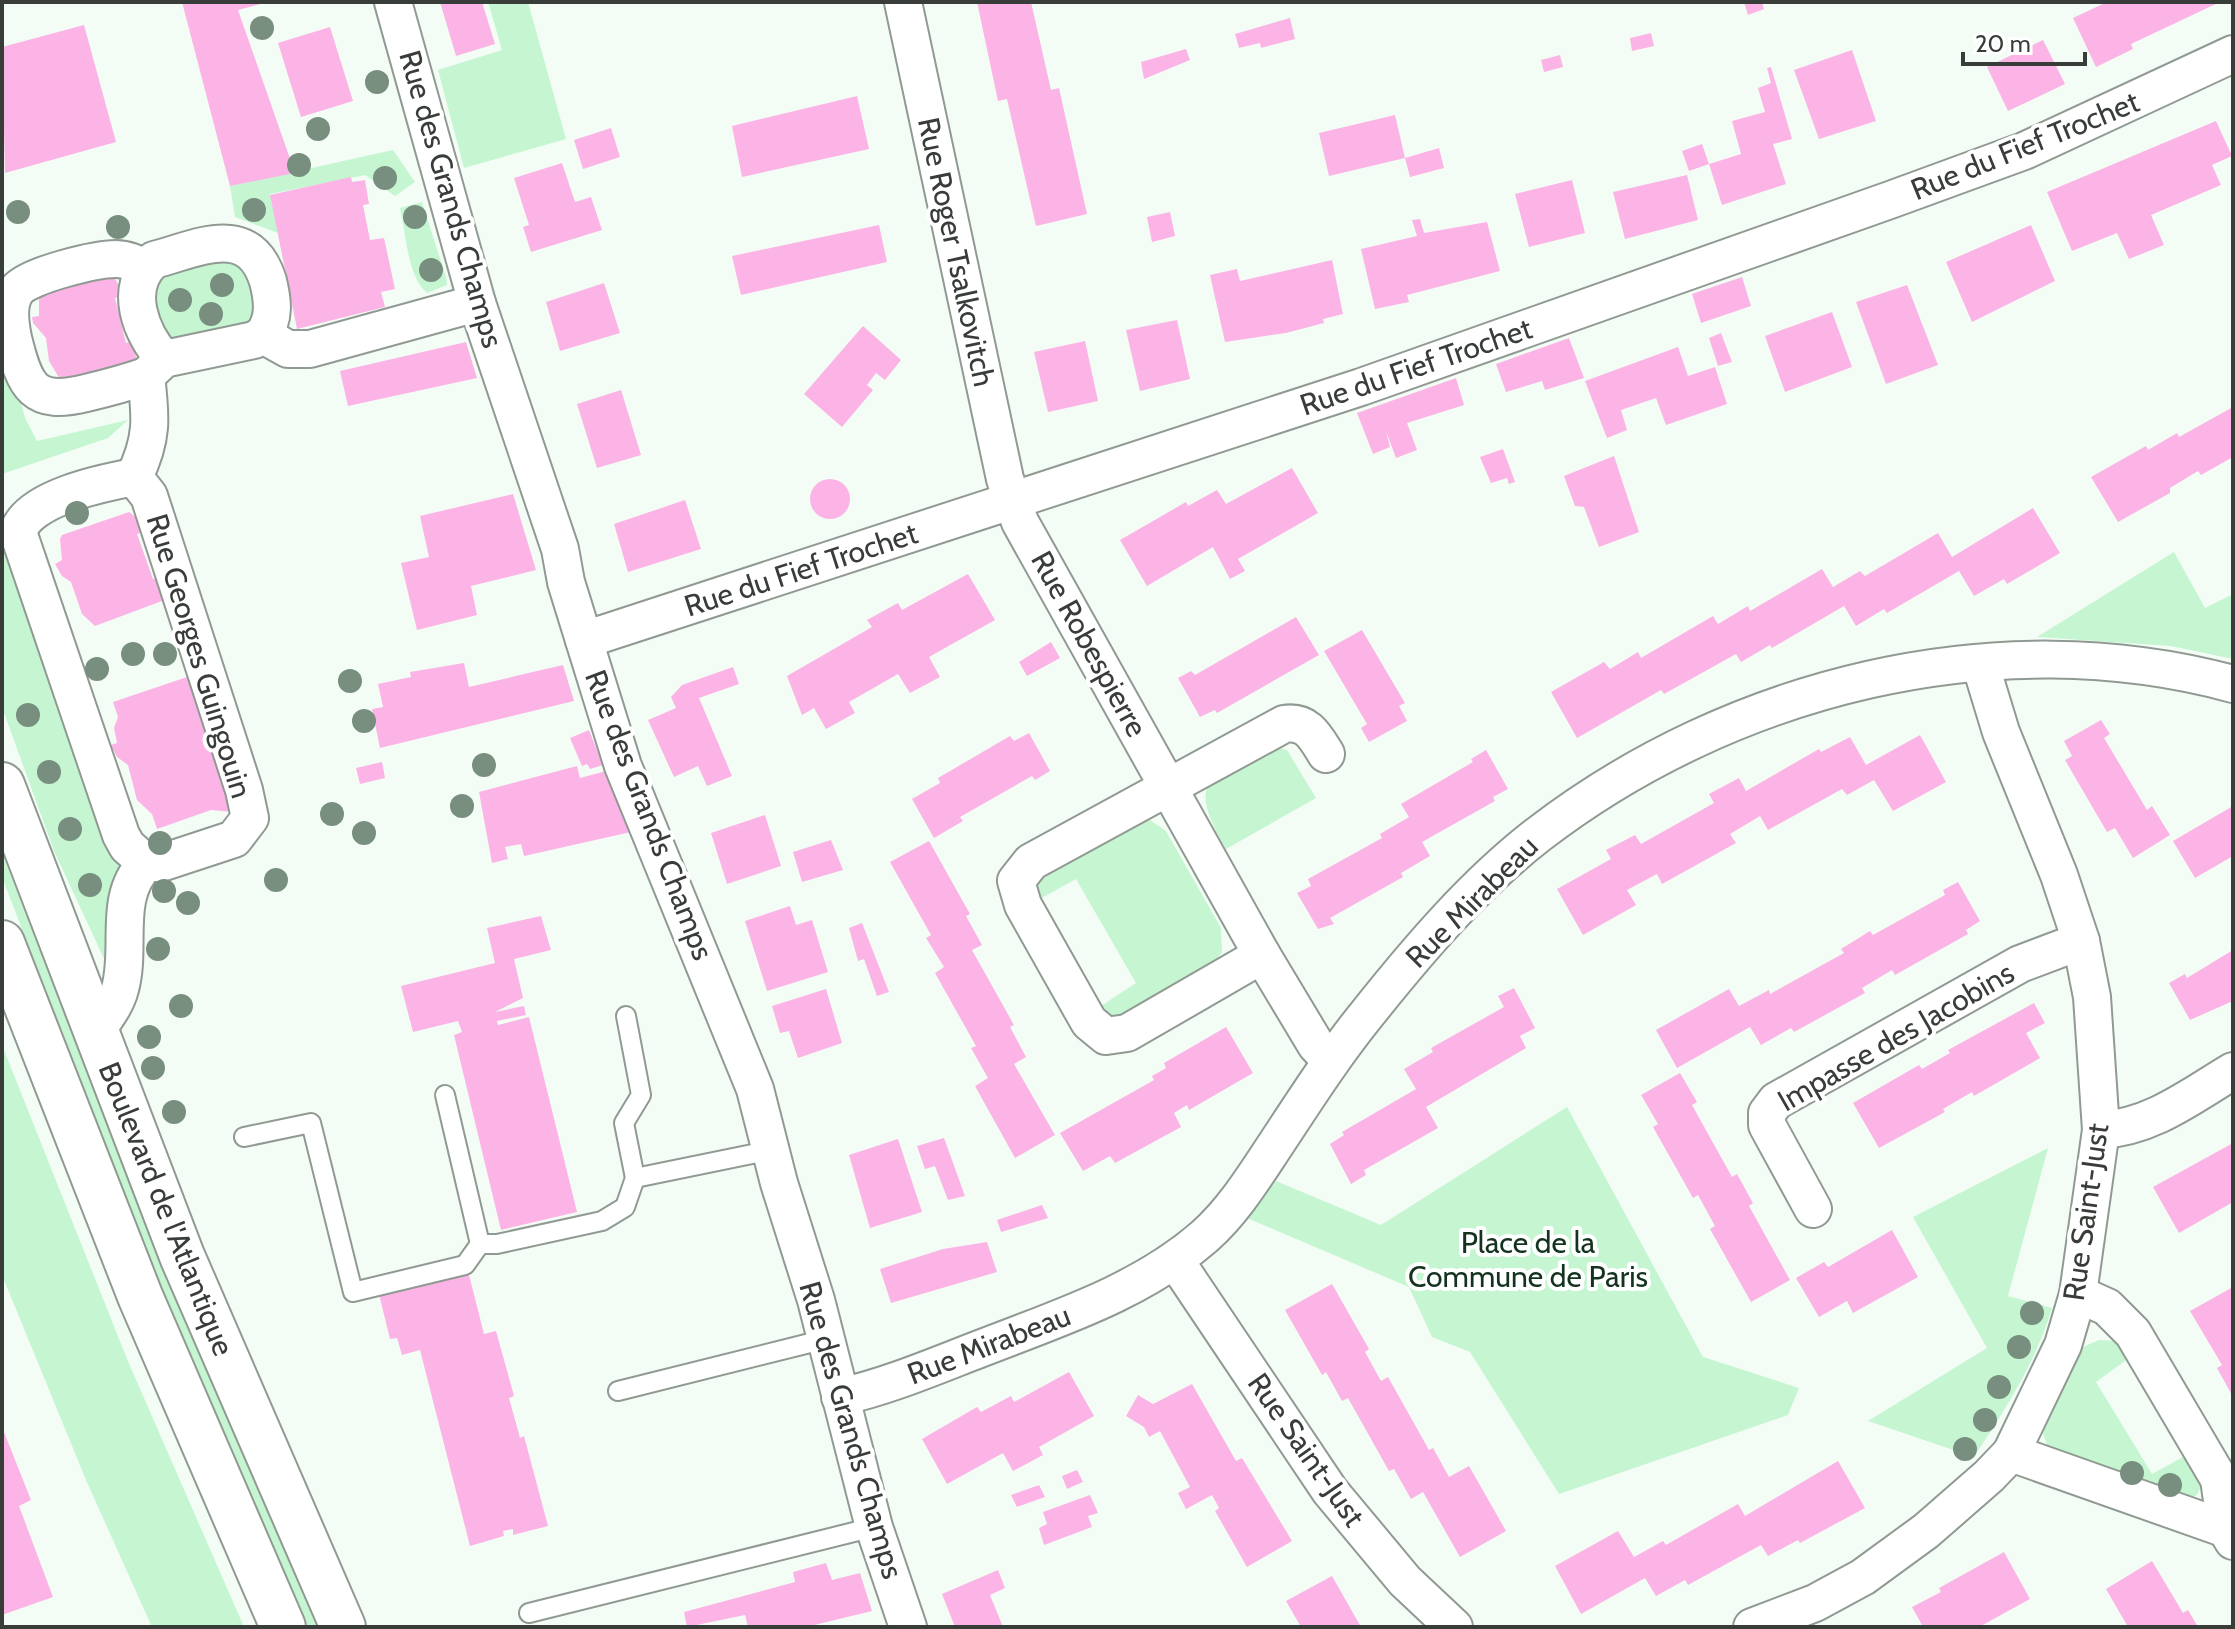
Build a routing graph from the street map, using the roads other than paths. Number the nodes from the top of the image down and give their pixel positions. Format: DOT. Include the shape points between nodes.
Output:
graph roads {
  1 [pos="393,2"];
  2 [pos="903,2"];
  3 [pos="2233,54"];
  4 [pos="145,268"];
  5 [pos="477,303"];
  6 [pos="263,335"];
  7 [pos="155,368"];
  8 [pos="134,477"];
  9 [pos="1013,501"];
  10 [pos="584,640"];
  11 [pos="1980,663"];
  12 [pos="2233,684"];
  13 [pos="1326,754"];
  14 [pos="2,785"];
  15 [pos="1169,786"];
  16 [pos="146,863"];
  17 [pos="2081,941"];
  18 [pos="2,943"];
  19 [pos="1262,955"];
  20 [pos="626,1016"];
  21 [pos="95,1033"];
  22 [pos="1331,1061"];
  23 [pos="2233,1071"];
  24 [pos="445,1095"];
  25 [pos="2101,1130"];
  26 [pos="244,1137"];
  27 [pos="772,1150"];
  28 [pos="635,1178"];
  29 [pos="1813,1209"];
  30 [pos="480,1244"];
  31 [pos="1175,1260"];
  32 [pos="2078,1294"];
  33 [pos="826,1339"];
  34 [pos="618,1391"];
  35 [pos="840,1397"];
  36 [pos="2011,1453"];
  37 [pos="874,1527"];
  38 [pos="2229,1535"];
  39 [pos="529,1613"];
  40 [pos="283,1627"];
  41 [pos="343,1627"];
  42 [pos="908,1627"];
  43 [pos="1454,1627"];
  44 [pos="1752,1627"];
  1 -- 5 [label="street, Rue des Grands Champs"];
  2 -- 9 [label="street, Rue Roger Tsalkovitch"];
  3 -- 9 [label="street, Rue du Fief Trochet" via="2024,151 1361,387"];
  4 -- 6 [label="street" via="154,260 226,242 240,244 259,261 270,291 273,310"];
  4 -- 7 [label="street, Rue Georges Guingouin" via="138,311"];
  4 -- 7 [label="street" via="130,261 103,260 30,280 14,295 11,327 25,375 41,394 54,399"];
  5 -- 6 [label="street" via="310,349 288,349"];
  5 -- 10 [label="street, Rue des Grands Champs" via="560,549"];
  6 -- 7 [label="street"];
  7 -- 8 [label="street, Rue Georges Guingouin" via="149,446"];
  8 -- 16 [label="street, Rue Georges Guingouin" via="149,496 250,818 234,839"];
  8 -- 16 [label="street, Rue Georges Guingouin" via="38,506 21,520 18,532 121,835"];
  9 -- 10 [label="street, Rue du Fief Trochet"];
  9 -- 15 [label="street, Rue Robespierre"];
  10 -- 27 [label="street, Rue des Grands Champs" via="623,766 755,1089"];
  11 -- 12 [label="street, Rue Mirabeau" via="2074,660 2191,672"];
  11 -- 17 [label="street, Rue Saint-Just"];
  11 -- 22 [label="street, Rue Mirabeau" via="1857,681 1793,699 1664,755 1598,793 1538,835 1431,937"];
  13 -- 15 [label="street" via="1306,727 1284,724"];
  14 -- 21 [label="main road, Boulevard de l'Atlantique"];
  15 -- 19 [label="street, Rue Robespierre"];
  15 -- 19 [label="street" via="1031,862 1016,881 1023,905 1089,1022 1106,1036 1127,1033"];
  16 -- 21 [label="street" via="130,884 125,907 120,990"];
  17 -- 25 [label="street, Rue Saint-Just" via="2092,997"];
  17 -- 29 [label="street, Impasse des Jacobins" via="2020,964 1776,1101 1767,1113 1767,1125"];
  18 -- 40 [label="main road, Boulevard de l'Atlantique" via="140,1296"];
  19 -- 22 [label="street, Rue Robespierre"];
  20 -- 28 [label="lane" via="641,1095 624,1123"];
  21 -- 41 [label="main road, Boulevard de l'Atlantique" via="182,1256"];
  22 -- 31 [label="street, Rue Mirabeau" via="1232,1208"];
  23 -- 25 [label="street" via="2154,1118"];
  24 -- 30 [label="lane"];
  25 -- 32 [label="street, Rue Saint-Just"];
  26 -- 30 [label="lane" via="311,1123 353,1292 465,1265"];
  27 -- 28 [label="lane"];
  27 -- 33 [label="street, Rue des Grands Champs"];
  28 -- 30 [label="lane" via="617,1215"];
  31 -- 35 [label="street, Rue Mirabeau" via="1095,1303 890,1383"];
  31 -- 43 [label="street, Rue Saint-Just" via="1330,1491 1405,1581"];
  32 -- 36 [label="street, Rue Saint-Just" via="2063,1345"];
  32 -- 38 [label="street" via="2107,1307 2133,1333 2219,1479"];
  33 -- 34 [label="lane"];
  33 -- 35 [label="street, Rue des Grands Champs"];
  35 -- 37 [label="street, Rue des Grands Champs"];
  36 -- 38 [label="street"];
  36 -- 44 [label="street, Rue Saint-Just" via="1926,1531 1863,1577"];
  37 -- 39 [label="lane"];
  37 -- 42 [label="street, Rue des Grands Champs"];
}
